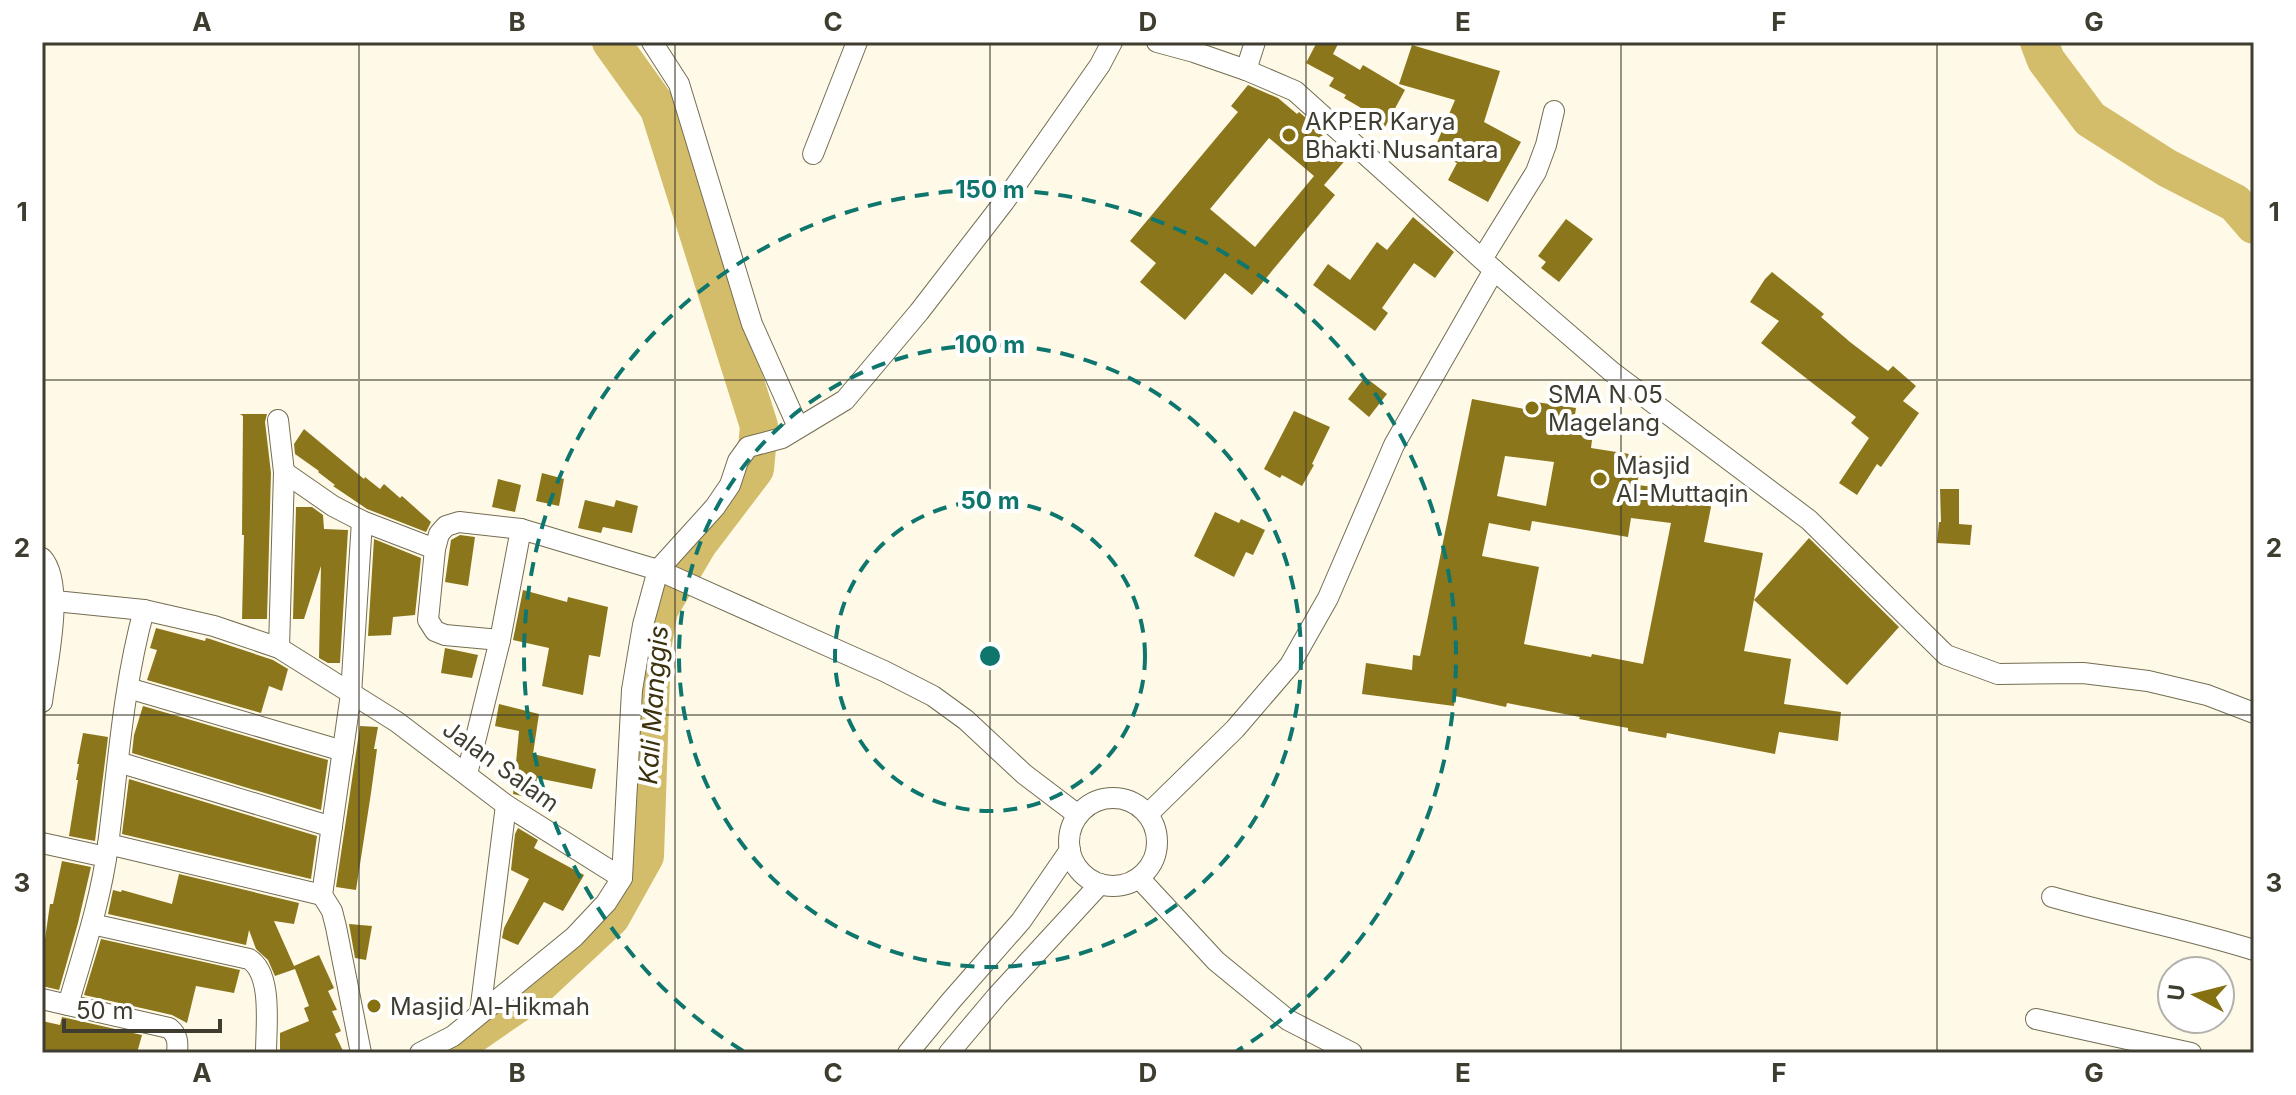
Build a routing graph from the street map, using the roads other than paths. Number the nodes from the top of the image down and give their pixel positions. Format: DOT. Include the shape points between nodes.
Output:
graph roads {
  1 [pos="652,42"];
  2 [pos="857,42"];
  3 [pos="1112,42"];
  4 [pos="1157,42"];
  5 [pos="1255,42"];
  6 [pos="1246,70"];
  7 [pos="1554,111"];
  8 [pos="813,154"];
  9 [pos="1488,264"];
  10 [pos="278,420"];
  11 [pos="790,432"];
  12 [pos="284,472"];
  13 [pos="362,521"];
  14 [pos="521,529"];
  15 [pos="435,549"];
  16 [pos="42,558"];
  17 [pos="662,572"];
  18 [pos="55,601"];
  19 [pos="144,610"];
  20 [pos="500,640"];
  21 [pos="279,648"];
  22 [pos="128,688"];
  23 [pos="351,694"];
  24 [pos="42,702"];
  25 [pos="2254,713"];
  26 [pos="343,751"];
  27 [pos="118,762"];
  28 [pos="467,774"];
  29 [pos="506,805"];
  30 [pos="1148,814"];
  31 [pos="1078,815"];
  32 [pos="332,827"];
  33 [pos="42,843"];
  34 [pos="107,850"];
  35 [pos="1070,850"];
  36 [pos="622,878"];
  37 [pos="1139,878"];
  38 [pos="1100,884"];
  39 [pos="322,895"];
  40 [pos="2052,897"];
  41 [pos="92,924"];
  42 [pos="2254,950"];
  43 [pos="42,999"];
  44 [pos="68,1005"];
  45 [pos="480,1013"];
  46 [pos="2036,1019"];
  47 [pos="2159,1050"];
  48 [pos="177,1053"];
  49 [pos="266,1053"];
  50 [pos="361,1053"];
  51 [pos="420,1053"];
  52 [pos="908,1053"];
  53 [pos="949,1053"];
  54 [pos="1352,1053"];
  55 [pos="2191,1053"];
  1 -- 11 [label="street" via="679,84"];
  2 -- 8 [label="street"];
  3 -- 11 [label="street" via="1004,202 919,312 845,400"];
  4 -- 6 [label="street"];
  5 -- 6 [label="street"];
  6 -- 9 [label="street" via="1295,91"];
  7 -- 9 [label="street" via="1536,172"];
  9 -- 25 [label="street" via="1612,372 1809,520 1946,655 1998,674 2083,673 2148,681"];
  9 -- 30 [label="street" via="1394,445 1328,598 1290,665 1235,729"];
  10 -- 12 [label="street"];
  11 -- 17 [label="street" via="748,447 715,507"];
  12 -- 13 [label="street"];
  12 -- 21 [label="street"];
  13 -- 15 [label="street"];
  13 -- 23 [label="street"];
  14 -- 15 [label="street" via="459,522 446,526"];
  14 -- 17 [label="street"];
  14 -- 20 [label="street"];
  15 -- 20 [label="street" via="428,620 435,631"];
  16 -- 18 [label="street" via="53,579"];
  17 -- 31 [label="street" via="933,696"];
  17 -- 36 [label="street" via="643,625 632,690"];
  18 -- 19 [label="street, Jalan Salam"];
  18 -- 24 [label="street"];
  19 -- 21 [label="street, Jalan Salam"];
  19 -- 22 [label="street"];
  20 -- 28 [label="street"];
  21 -- 23 [label="street, Jalan Salam"];
  22 -- 26 [label="street"];
  22 -- 27 [label="street"];
  23 -- 26 [label="street"];
  23 -- 28 [label="street, Jalan Salam"];
  26 -- 32 [label="street"];
  27 -- 32 [label="street"];
  27 -- 34 [label="street"];
  28 -- 29 [label="street, Jalan Salam"];
  29 -- 36 [label="street, Jalan Salam"];
  29 -- 45 [label="street"];
  30 -- 31 [label="street" via="1113,797 1100,799"];
  30 -- 37 [label="street" via="1158,841 1156,855"];
  31 -- 35 [label="street"];
  32 -- 39 [label="street"];
  33 -- 34 [label="street"];
  34 -- 39 [label="street"];
  34 -- 41 [label="street"];
  35 -- 38 [label="street" via="1080,871"];
  35 -- 52 [label="street" via="1021,921"];
  36 -- 45 [label="street" via="574,937"];
  37 -- 38 [label="street" via="1127,884"];
  37 -- 54 [label="street" via="1216,961 1288,1020"];
  38 -- 53 [label="street"];
  39 -- 50 [label="street" via="336,927"];
  40 -- 42 [label="street"];
  41 -- 44 [label="street"];
  41 -- 49 [label="street" via="255,963 264,980"];
  43 -- 44 [label="street"];
  44 -- 48 [label="street" via="169,1028 177,1039"];
  45 -- 51 [label="street" via="453,1036"];
  46 -- 47 [label="street"];
  47 -- 55 [label="street"];
}
